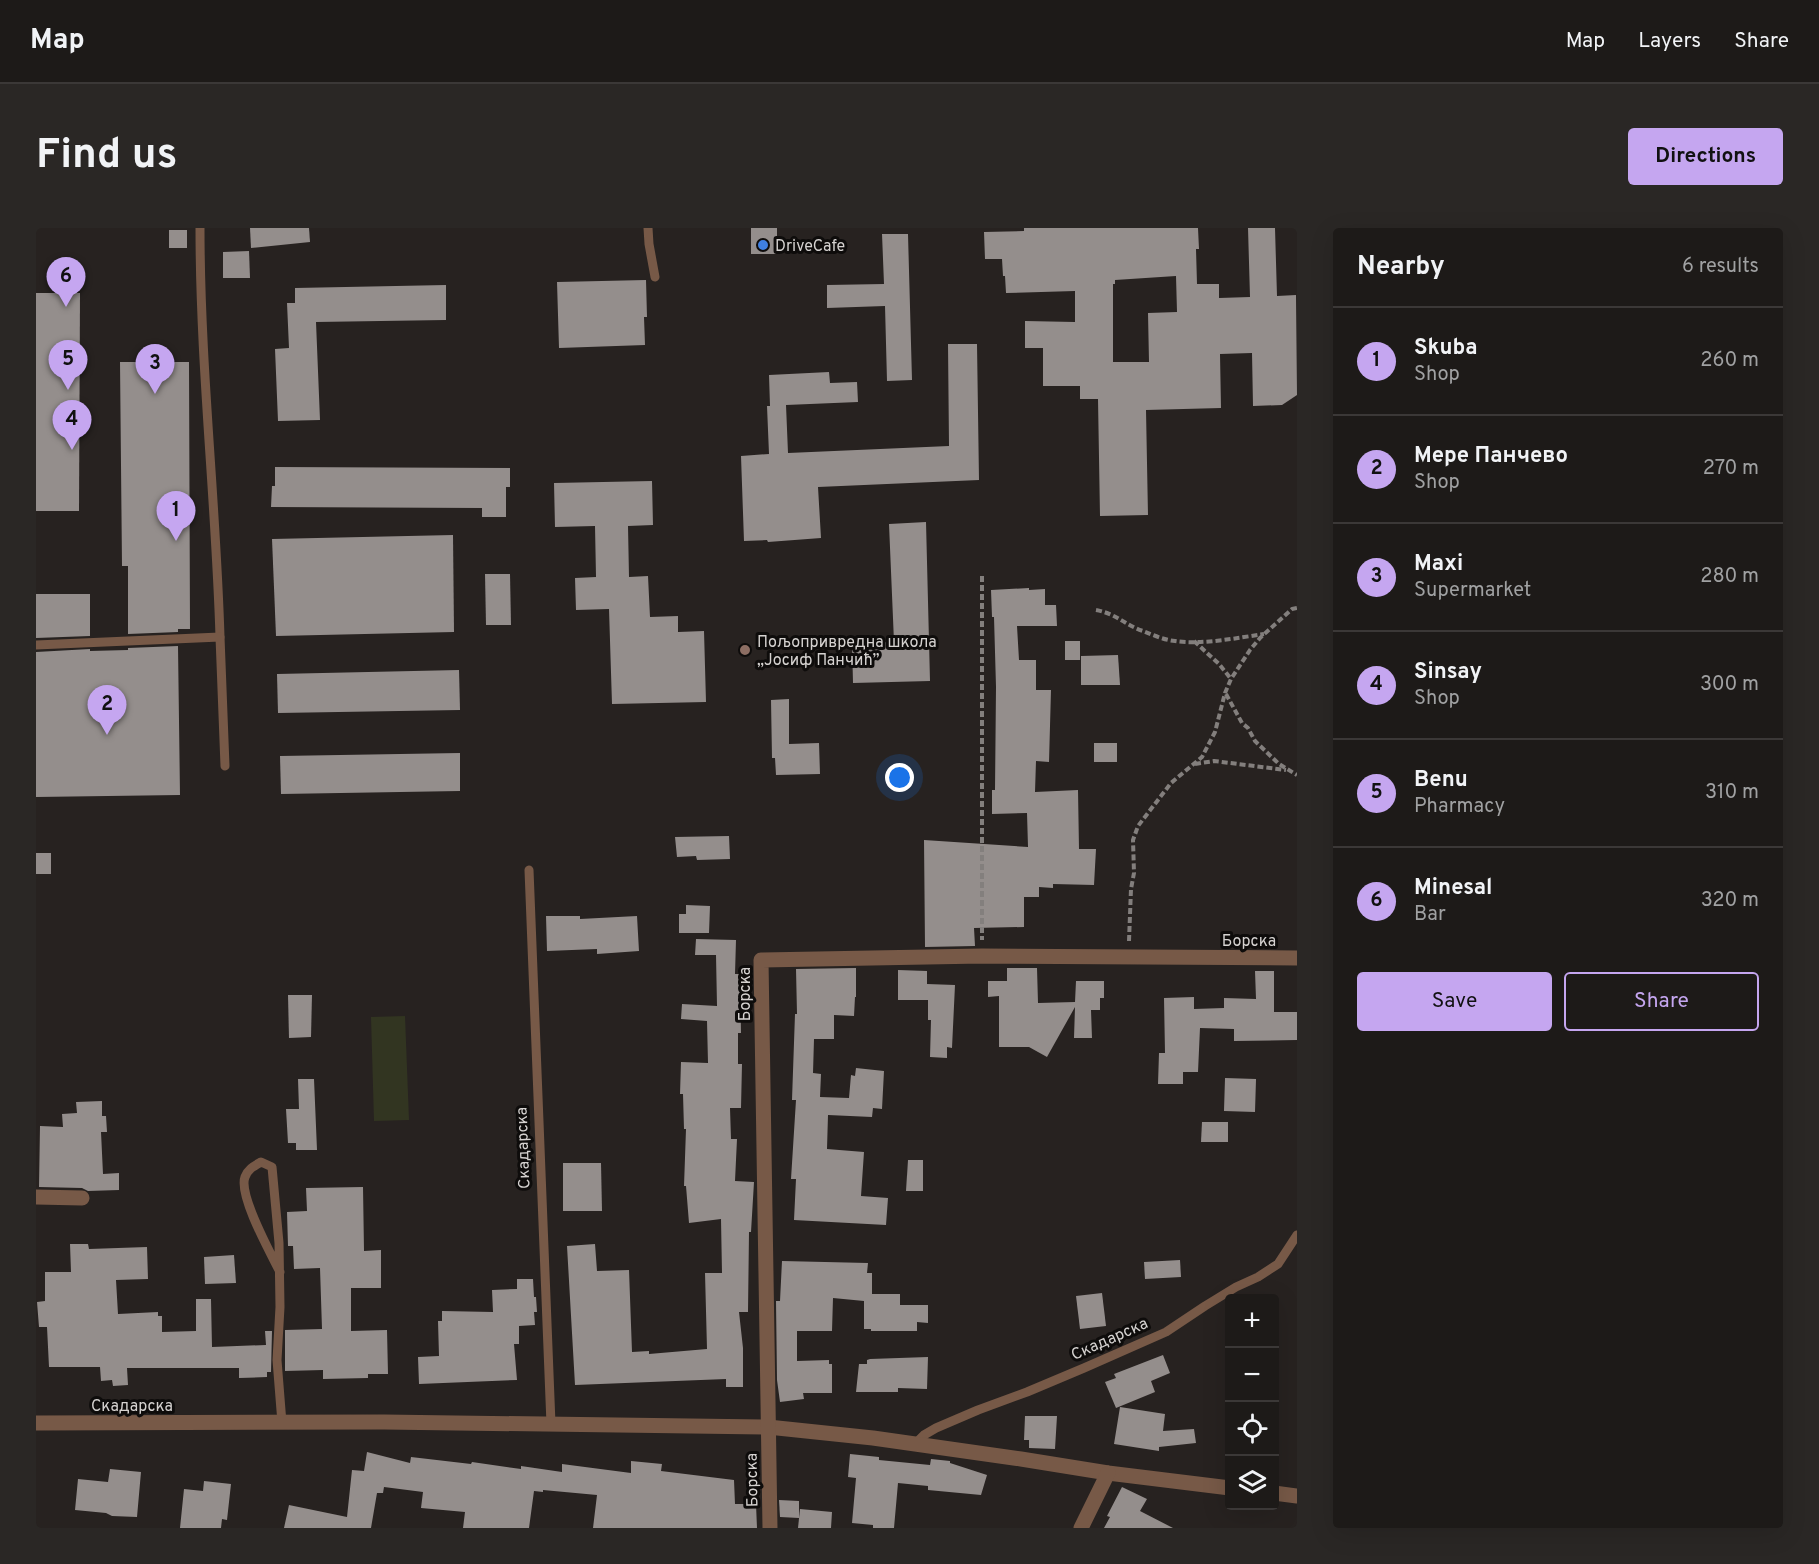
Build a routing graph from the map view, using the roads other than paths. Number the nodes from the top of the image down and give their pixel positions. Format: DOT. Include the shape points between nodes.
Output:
graph roads {
  1 [pos="200,228"];
  2 [pos="648,228"];
  3 [pos="655,277"];
  4 [pos="220,637"];
  5 [pos="36,645"];
  6 [pos="225,766"];
  7 [pos="529,870"];
  8 [pos="1297,958"];
  9 [pos="36,1197"];
  10 [pos="82,1198"];
  11 [pos="1297,1235"];
  12 [pos="280,1272"];
  13 [pos="36,1423"];
  14 [pos="282,1423"];
  15 [pos="551,1424"];
  16 [pos="768,1427"];
  17 [pos="915,1444"];
  18 [pos="1108,1473"];
  19 [pos="1225,1487"];
  20 [pos="1279,1494"];
  21 [pos="1297,1496"];
  22 [pos="770,1528"];
  23 [pos="1081,1528"];
  1 -- 4 [label="lane" via="200,303"];
  2 -- 3 [label="lane"];
  4 -- 5 [label="lane"];
  4 -- 6 [label="lane"];
  7 -- 15 [label="lane, Скадарска"];
  8 -- 16 [label="street, Борска" via="982,956 760,960"];
  9 -- 10 [label="street"];
  11 -- 17 [label="lane, Скадарска" via="1278,1264 1166,1332 936,1428"];
  12 -- 12 [label="lane" via="272,1167 261,1162 249,1169 243,1179 246,1198"];
  12 -- 14 [label="lane" via="278,1360"];
  13 -- 14 [label="street, Скадарска"];
  14 -- 15 [label="street, Скадарска"];
  15 -- 16 [label="street, Скадарска"];
  16 -- 17 [label="street, Скадарска"];
  16 -- 22 [label="street, Борска"];
  17 -- 18 [label="street, Скадарска"];
  18 -- 19 [label="street, Скадарска"];
  18 -- 23 [label="street"];
  20 -- 21 [label="street"];
}
